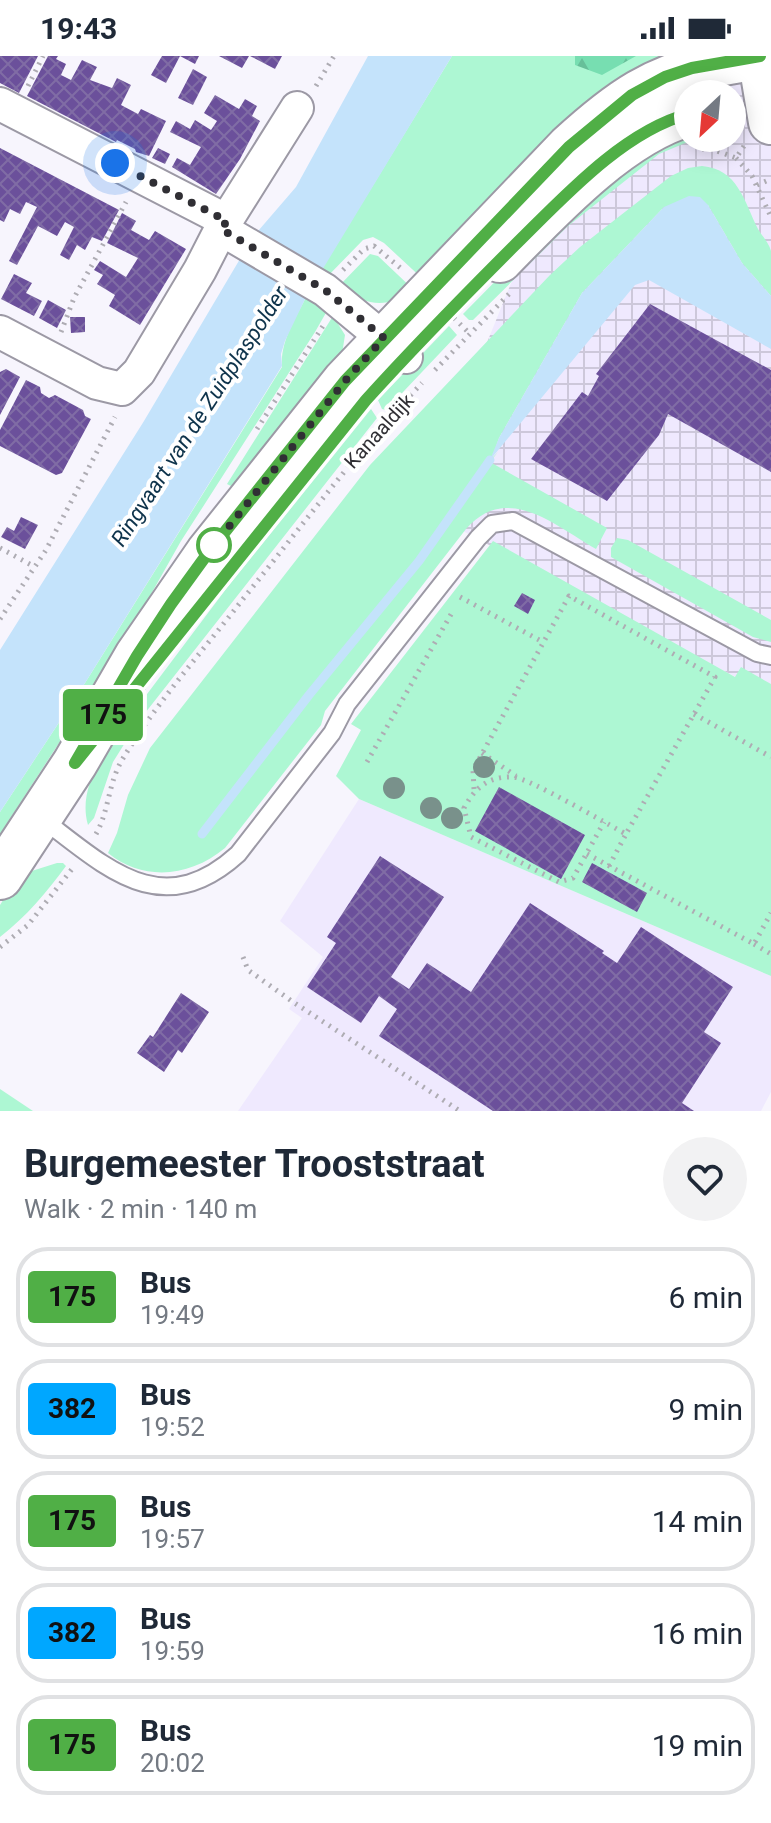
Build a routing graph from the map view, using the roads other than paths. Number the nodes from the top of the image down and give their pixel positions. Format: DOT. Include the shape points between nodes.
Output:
graph roads {
  1 [pos="760,91"];
  2 [pos="0,104"];
  3 [pos="297,108"];
  4 [pos="674,132"];
  5 [pos="232,232"];
  6 [pos="0,332"];
  7 [pos="395,347"];
  8 [pos="771,656"];
  9 [pos="40,817"];
  10 [pos="0,877"];
  1 -- 7 [label="main road, Kanaaldijk" via="692,68 621,103 569,147"];
  2 -- 5 [label="street" via="140,176"];
  3 -- 5 [label="street"];
  4 -- 7 [label="main road, Kanaaldijk" via="647,131 617,152"];
  5 -- 6 [label="street" via="200,270 139,372 122,389 97,383"];
  5 -- 7 [label="street" via="325,290"];
  7 -- 9 [label="main road, Kanaaldijk" via="366,400 75,763"];
  8 -- 9 [label="lane" via="513,521 492,524 225,866 194,881 162,887 127,879"];
  9 -- 10 [label="main road, Kanaaldijk"];
}
